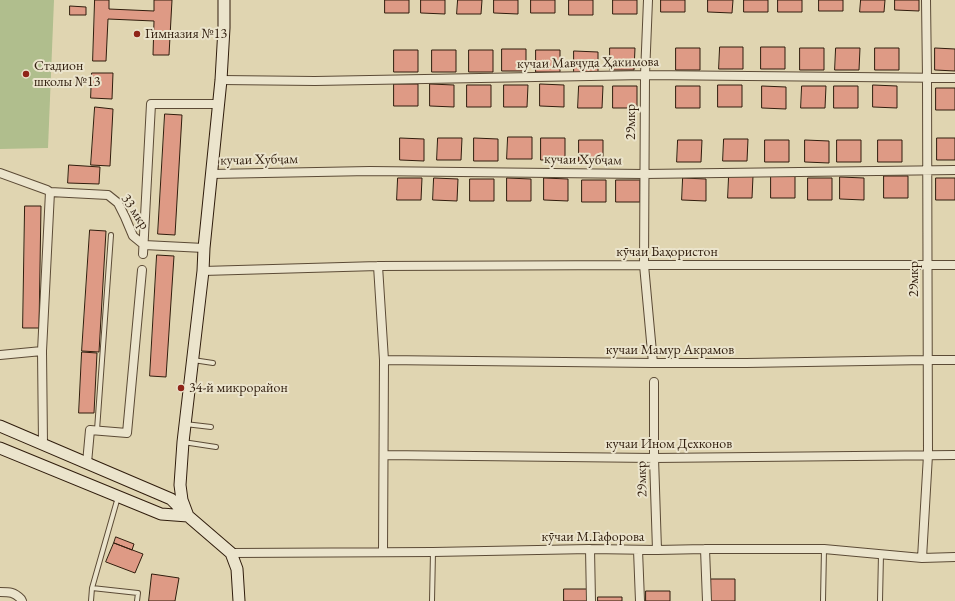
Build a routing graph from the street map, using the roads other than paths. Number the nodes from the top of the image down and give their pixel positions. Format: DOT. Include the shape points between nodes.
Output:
graph roads {
  1 [pos="224,0"];
  2 [pos="648,0"];
  3 [pos="926,0"];
  4 [pos="645,75"];
  5 [pos="927,78"];
  6 [pos="955,78"];
  7 [pos="221,80"];
  8 [pos="218,104"];
  9 [pos="927,170"];
  10 [pos="955,170"];
  11 [pos="0,173"];
  12 [pos="211,174"];
  13 [pos="644,174"];
  14 [pos="50,192"];
  15 [pos="110,235"];
  16 [pos="144,245"];
  17 [pos="204,248"];
  18 [pos="142,254"];
  19 [pos="644,264"];
  20 [pos="927,265"];
  21 [pos="955,265"];
  22 [pos="378,266"];
  23 [pos="142,270"];
  24 [pos="203,271"];
  25 [pos="42,351"];
  26 [pos="0,355"];
  27 [pos="193,360"];
  28 [pos="384,360"];
  29 [pos="927,360"];
  30 [pos="955,360"];
  31 [pos="213,363"];
  32 [pos="653,363"];
  33 [pos="654,382"];
  34 [pos="185,424"];
  35 [pos="0,426"];
  36 [pos="210,427"];
  37 [pos="97,431"];
  38 [pos="183,442"];
  39 [pos="42,444"];
  40 [pos="216,446"];
  41 [pos="0,448"];
  42 [pos="384,455"];
  43 [pos="928,455"];
  44 [pos="955,455"];
  45 [pos="654,458"];
  46 [pos="87,463"];
  47 [pos="126,479"];
  48 [pos="180,485"];
  49 [pos="159,493"];
  50 [pos="118,496"];
  51 [pos="188,516"];
  52 [pos="590,549"];
  53 [pos="705,549"];
  54 [pos="824,549"];
  55 [pos="638,550"];
  56 [pos="657,550"];
  57 [pos="383,552"];
  58 [pos="433,552"];
  59 [pos="231,553"];
  60 [pos="881,554"];
  61 [pos="955,557"];
  62 [pos="922,558"];
  63 [pos="92,588"];
  64 [pos="0,592"];
  65 [pos="22,601"];
  66 [pos="91,601"];
  67 [pos="137,601"];
  68 [pos="239,601"];
  69 [pos="432,601"];
  70 [pos="591,601"];
  71 [pos="640,601"];
  72 [pos="707,601"];
  73 [pos="823,601"];
  74 [pos="880,601"];
  1 -- 7 [label="main road"];
  2 -- 4 [label="street, 29мкр"];
  3 -- 5 [label="street, 29мкр"];
  4 -- 5 [label="street, кучаи Мавҷуда Ҳакимова"];
  4 -- 7 [label="street, кучаи Мавҷуда Ҳакимова" via="315,81"];
  4 -- 13 [label="street, 29мкр"];
  5 -- 6 [label="street, кучаи Мавҷуда Ҳакимова"];
  5 -- 9 [label="street, 29мкр"];
  7 -- 8 [label="main road"];
  8 -- 12 [label="main road"];
  8 -- 16 [label="street" via="150,104"];
  9 -- 10 [label="street, кучаи Хубҷам"];
  9 -- 13 [label="street, кучаи Хубҷам"];
  9 -- 20 [label="street, 29мкр"];
  11 -- 14 [label="street, 33 мкр"];
  12 -- 13 [label="street, кучаи Хубҷам" via="370,171"];
  12 -- 17 [label="main road"];
  13 -- 19 [label="street, 29мкр"];
  14 -- 16 [label="street, 33 мкр" via="108,195 118,203 133,236"];
  14 -- 25 [label="street"];
  15 -- 37 [label="lane"];
  16 -- 17 [label="street, 33 мкр"];
  16 -- 18 [label="street"];
  17 -- 24 [label="main road"];
  19 -- 20 [label="street, кӯчаи Баҳористон"];
  19 -- 22 [label="street, кӯчаи Баҳористон"];
  19 -- 32 [label="street, 29мкр"];
  20 -- 21 [label="street, кӯчаи Баҳористон"];
  20 -- 29 [label="street, 29мкр"];
  22 -- 24 [label="street, кӯчаи Баҳористон"];
  22 -- 28 [label="street"];
  23 -- 37 [label="street" via="127,433"];
  24 -- 27 [label="main road"];
  25 -- 26 [label="street"];
  25 -- 39 [label="street"];
  27 -- 31 [label="lane"];
  27 -- 34 [label="main road"];
  28 -- 32 [label="street, кучаи Мамур Акрамов"];
  28 -- 42 [label="street"];
  29 -- 30 [label="street, кучаи Мамур Акрамов"];
  29 -- 32 [label="street, кучаи Мамур Акрамов"];
  29 -- 43 [label="street, 29мкр"];
  33 -- 45 [label="street, 29мкр"];
  34 -- 36 [label="lane"];
  34 -- 38 [label="main road"];
  35 -- 39 [label="main road"];
  37 -- 46 [label="street" via="90,430"];
  38 -- 40 [label="lane"];
  38 -- 48 [label="main road"];
  39 -- 46 [label="main road"];
  41 -- 50 [label="main road"];
  42 -- 45 [label="street, кучаи Ином Дехконов"];
  42 -- 57 [label="street"];
  43 -- 44 [label="street, кучаи Ином Дехконов"];
  43 -- 45 [label="street, кучаи Ином Дехконов"];
  43 -- 62 [label="street, 29мкр"];
  45 -- 56 [label="street, 29мкр"];
  46 -- 47 [label="main road"];
  47 -- 49 [label="main road"];
  47 -- 50 [label="main road"];
  48 -- 49 [label="main road" via="167,494"];
  48 -- 51 [label="main road"];
  49 -- 51 [label="main road" via="171,499"];
  50 -- 51 [label="main road" via="160,514"];
  50 -- 63 [label="lane"];
  51 -- 59 [label="main road"];
  52 -- 55 [label="street, кӯчаи М.Гафорова"];
  52 -- 58 [label="street, кӯчаи М.Гафорова"];
  52 -- 70 [label="street"];
  53 -- 54 [label="street, кӯчаи М.Гафорова"];
  53 -- 56 [label="street, кӯчаи М.Гафорова"];
  53 -- 72 [label="street"];
  54 -- 60 [label="street, кӯчаи М.Гафорова"];
  54 -- 73 [label="lane"];
  55 -- 56 [label="street, кӯчаи М.Гафорова"];
  55 -- 71 [label="street"];
  57 -- 58 [label="street, кӯчаи М.Гафорова"];
  57 -- 59 [label="street, кӯчаи М.Гафорова"];
  58 -- 69 [label="lane"];
  59 -- 68 [label="main road" via="237,569"];
  60 -- 62 [label="street, кӯчаи М.Гафорова"];
  60 -- 74 [label="lane"];
  61 -- 62 [label="street, кӯчаи М.Гафорова"];
  63 -- 66 [label="lane"];
  63 -- 67 [label="lane" via="138,593"];
  64 -- 65 [label="street" via="11,592"];
}
